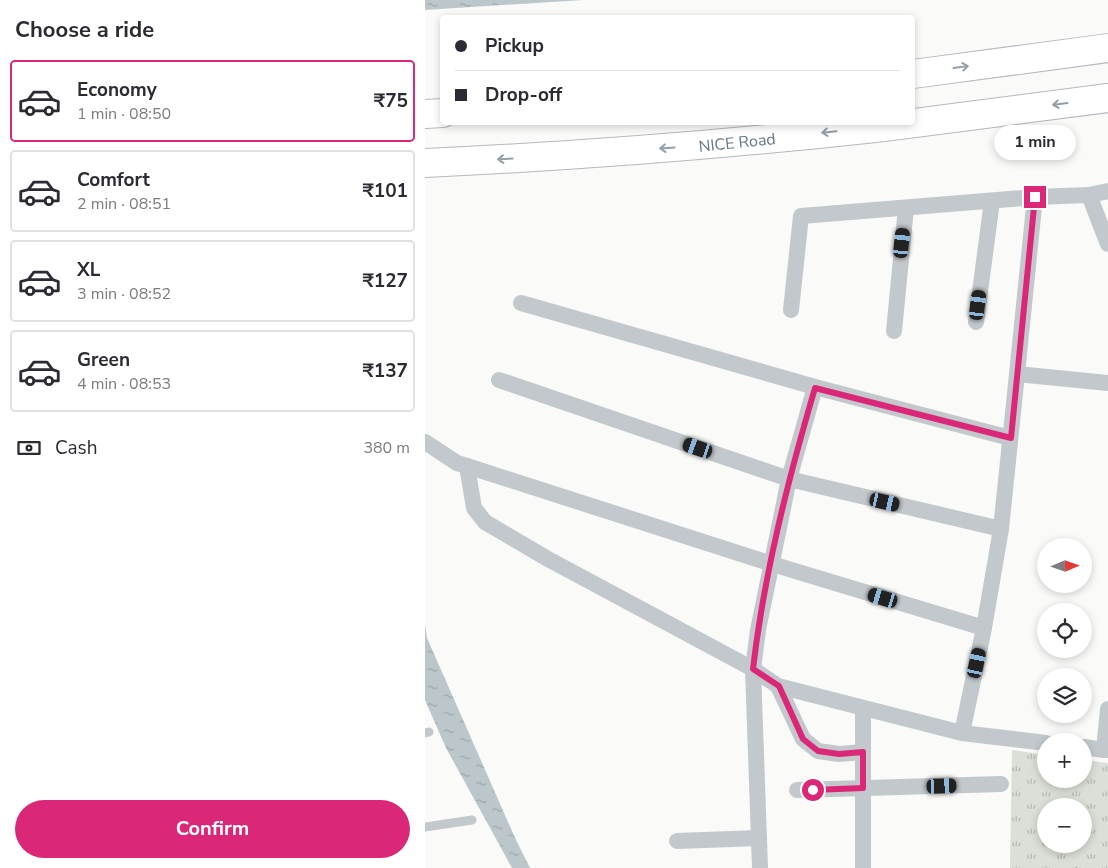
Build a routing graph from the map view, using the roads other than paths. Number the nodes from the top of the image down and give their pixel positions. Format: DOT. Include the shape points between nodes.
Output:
graph roads {
  1 [pos="1108,48"];
  2 [pos="915,74"];
  3 [pos="1108,98"];
  4 [pos="440,113"];
  5 [pos="425,114"];
  6 [pos="915,123"];
  7 [pos="899,125"];
  8 [pos="425,162"];
  9 [pos="1108,191"];
  10 [pos="1089,195"];
  11 [pos="1035,197"];
  12 [pos="991,201"];
  13 [pos="906,208"];
  14 [pos="1108,244"];
  15 [pos="521,303"];
  16 [pos="791,310"];
  17 [pos="976,322"];
  18 [pos="893,331"];
  19 [pos="1017,374"];
  20 [pos="499,380"];
  21 [pos="1108,383"];
  22 [pos="815,388"];
  23 [pos="1011,438"];
  24 [pos="425,442"];
  25 [pos="467,466"];
  26 [pos="789,479"];
  27 [pos="1001,529"];
  28 [pos="772,564"];
  29 [pos="984,628"];
  30 [pos="753,669"];
  31 [pos="779,686"];
  32 [pos="863,708"];
  33 [pos="1108,709"];
  34 [pos="962,733"];
  35 [pos="1037,742"];
  36 [pos="1092,748"];
  37 [pos="1106,750"];
  38 [pos="863,752"];
  39 [pos="1001,784"];
  40 [pos="863,788"];
  41 [pos="797,790"];
  42 [pos="472,820"];
  43 [pos="425,827"];
  44 [pos="759,838"];
  45 [pos="677,841"];
  46 [pos="760,868"];
  47 [pos="863,868"];
  2 -- 1 [label="highway, one-way"];
  3 -- 6 [label="highway, NICE Road, one-way"];
  4 -- 5 [label="highway"];
  7 -- 8 [label="highway, NICE Road, one-way" via="701,145"];
  9 -- 10 [label="street"];
  10 -- 11 [label="street"];
  10 -- 14 [label="street"];
  11 -- 12 [label="street"];
  11 -- 19 [label="street"];
  12 -- 13 [label="street"];
  12 -- 17 [label="street"];
  13 -- 16 [label="street" via="801,216"];
  13 -- 18 [label="street"];
  15 -- 22 [label="street"];
  19 -- 21 [label="street"];
  19 -- 23 [label="street"];
  20 -- 26 [label="street"];
  22 -- 23 [label="street"];
  22 -- 26 [label="street"];
  23 -- 27 [label="street"];
  24 -- 25 [label="street"];
  25 -- 28 [label="street"];
  25 -- 30 [label="street" via="475,508 485,522"];
  26 -- 27 [label="street"];
  26 -- 28 [label="street"];
  27 -- 29 [label="street"];
  28 -- 29 [label="street"];
  28 -- 30 [label="street"];
  29 -- 34 [label="street"];
  30 -- 31 [label="street"];
  30 -- 44 [label="street"];
  31 -- 32 [label="street"];
  31 -- 38 [label="street" via="803,739 818,751 839,754"];
  32 -- 34 [label="street"];
  32 -- 38 [label="street"];
  33 -- 37 [label="street"];
  34 -- 35 [label="street"];
  36 -- 37 [label="street"];
  38 -- 40 [label="street"];
  39 -- 40 [label="street"];
  40 -- 41 [label="street"];
  40 -- 47 [label="street"];
  42 -- 43 [label="lane"];
  44 -- 45 [label="street"];
  44 -- 46 [label="street"];
}
